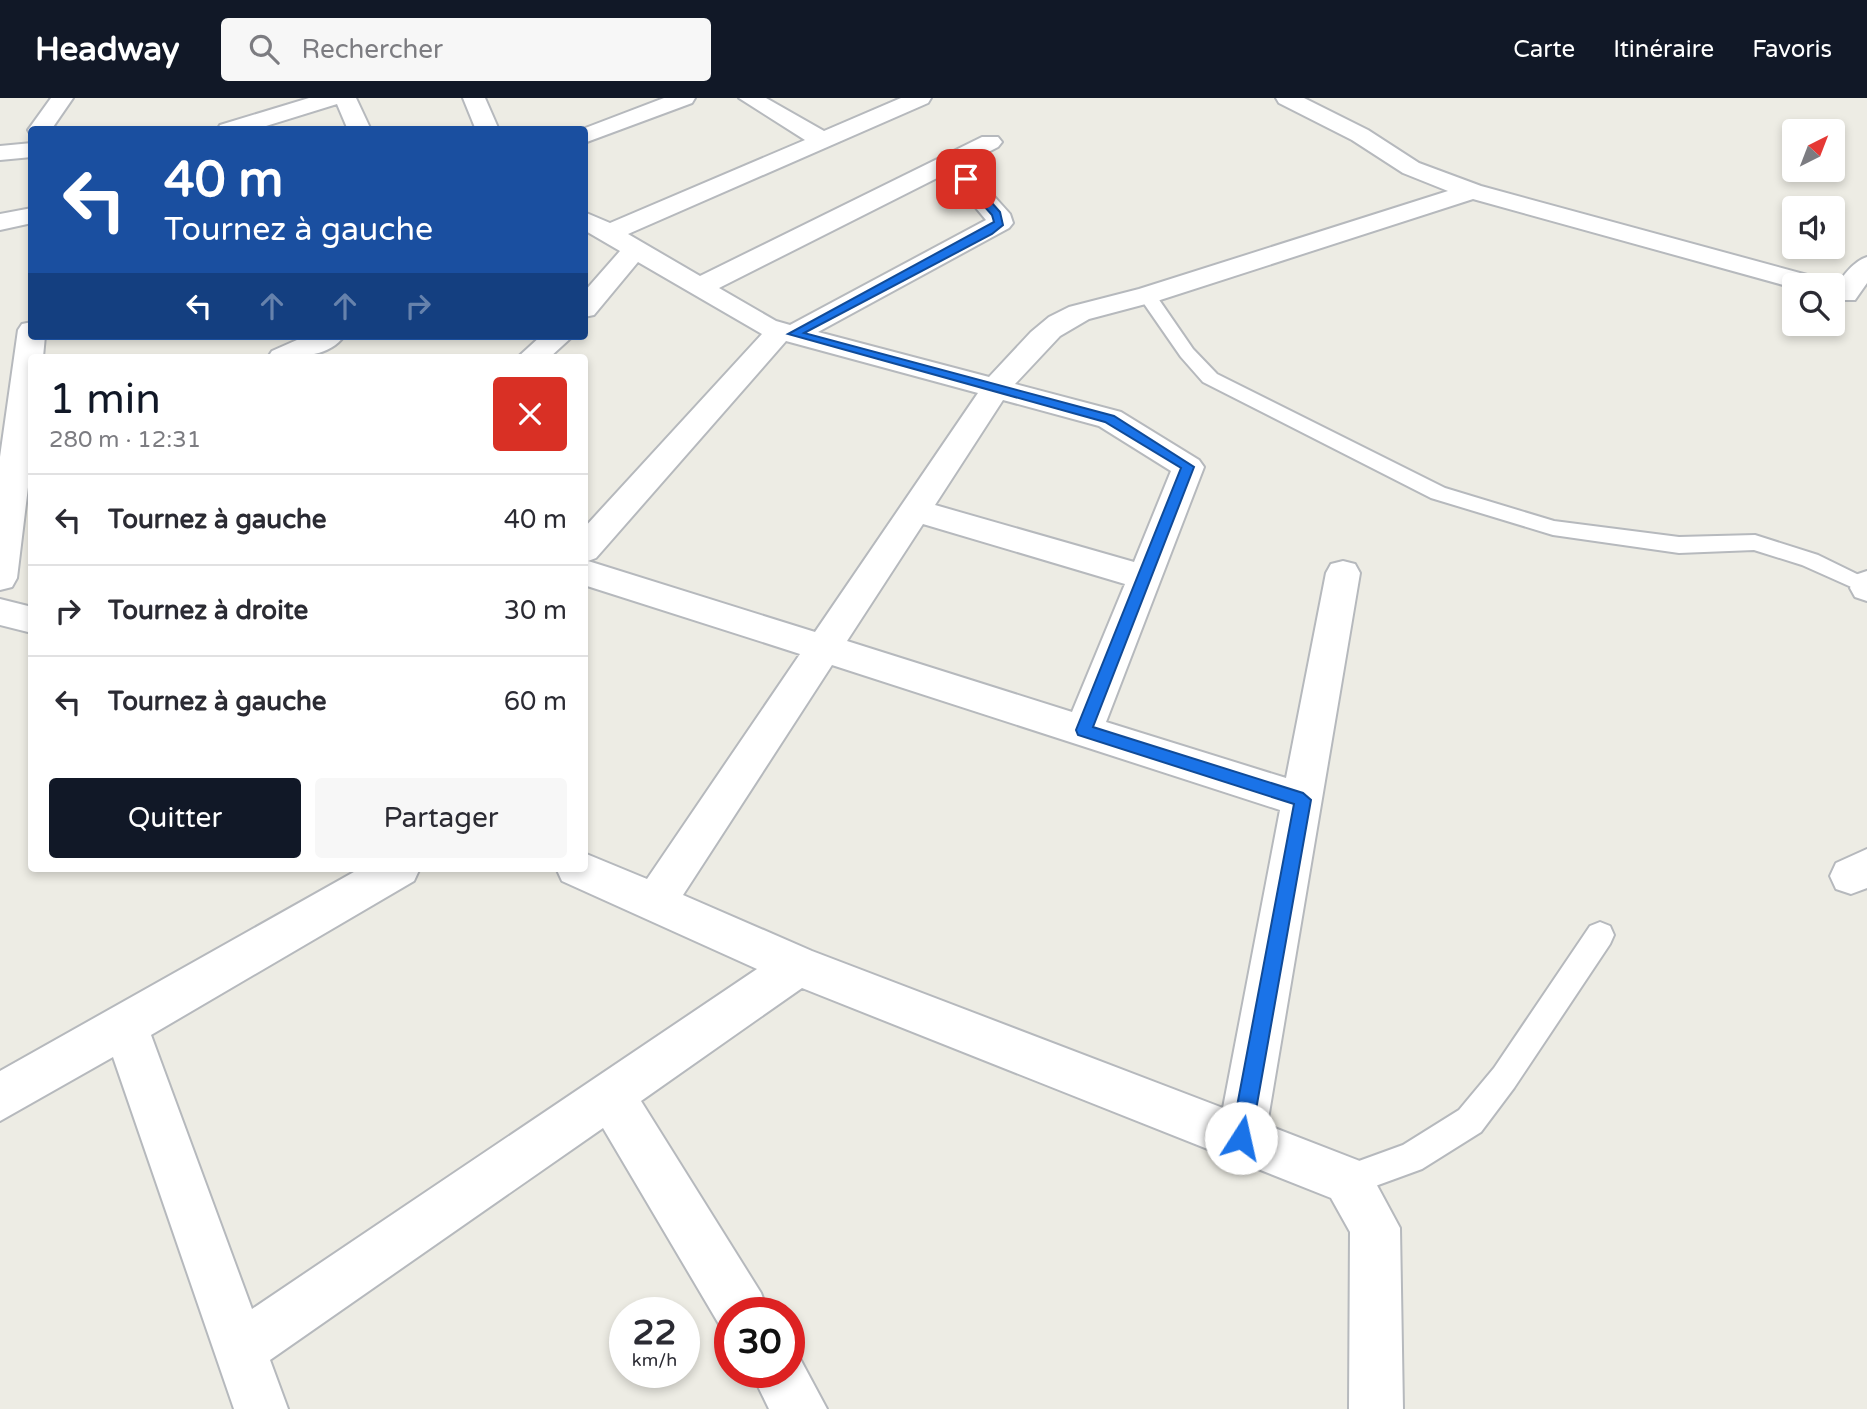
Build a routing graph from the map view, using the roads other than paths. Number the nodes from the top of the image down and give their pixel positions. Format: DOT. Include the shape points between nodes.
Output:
graph roads {
  1 [pos="62,98"];
  2 [pos="332,98"];
  3 [pos="345,98"];
  4 [pos="684,98"];
  5 [pos="750,98"];
  6 [pos="919,98"];
  7 [pos="1287,98"];
  8 [pos="232,124"];
  9 [pos="42,126"];
  10 [pos="358,126"];
  11 [pos="588,134"];
  12 [pos="822,140"];
  13 [pos="990,142"];
  14 [pos="950,161"];
  15 [pos="1472,191"];
  16 [pos="28,216"];
  17 [pos="0,222"];
  18 [pos="592,224"];
  19 [pos="636,249"];
  20 [pos="1867,265"];
  21 [pos="1782,276"];
  22 [pos="699,287"];
  23 [pos="1848,294"];
  24 [pos="1146,295"];
  25 [pos="588,304"];
  26 [pos="24,325"];
  27 [pos="787,332"];
  28 [pos="321,340"];
  29 [pos="554,340"];
  30 [pos="289,354"];
  31 [pos="536,354"];
  32 [pos="995,390"];
  33 [pos="9,445"];
  34 [pos="915,510"];
  35 [pos="588,546"];
  36 [pos="588,573"];
  37 [pos="1343,573"];
  38 [pos="1144,577"];
  39 [pos="0,578"];
  40 [pos="1866,586"];
  41 [pos="0,612"];
  42 [pos="28,619"];
  43 [pos="824,648"];
  44 [pos="1084,730"];
  45 [pos="1303,800"];
  46 [pos="392,872"];
  47 [pos="586,872"];
  48 [pos="655,902"];
  49 [pos="1600,935"];
  50 [pos="798,966"];
  51 [pos="125,1025"];
  52 [pos="610,1095"];
  53 [pos="0,1097"];
  54 [pos="1241,1138"];
  55 [pos="1348,1180"];
  56 [pos="733,1297"];
  57 [pos="240,1349"];
  58 [pos="788,1388"];
  59 [pos="261,1409"];
  60 [pos="800,1409"];
  61 [pos="1377,1409"];
  1 -- 9 [label="street"];
  2 -- 8 [label="street"];
  3 -- 10 [label="street"];
  4 -- 11 [label="street"];
  5 -- 12 [label="street"];
  6 -- 12 [label="street"];
  7 -- 15 [label="street" via="1411,167"];
  12 -- 18 [label="street"];
  13 -- 14 [label="street"];
  14 -- 22 [label="street"];
  14 -- 27 [label="street" via="1000,223"];
  15 -- 21 [label="street"];
  15 -- 24 [label="street"];
  16 -- 17 [label="street"];
  18 -- 19 [label="street"];
  19 -- 22 [label="street"];
  19 -- 25 [label="street"];
  20 -- 23 [label="street"];
  22 -- 27 [label="street" via="766,327"];
  24 -- 32 [label="street" via="1060,323"];
  24 -- 40 [label="lane" via="1210,378 1438,492 1553,528 1679,545 1755,542 1810,559"];
  26 -- 33 [label="street"];
  27 -- 32 [label="street"];
  27 -- 35 [label="street"];
  28 -- 30 [label="street"];
  29 -- 31 [label="street"];
  32 -- 34 [label="street"];
  32 -- 38 [label="street" via="1110,419 1188,467"];
  33 -- 39 [label="street"];
  34 -- 38 [label="street"];
  34 -- 43 [label="street"];
  36 -- 43 [label="street"];
  37 -- 45 [label="street"];
  38 -- 44 [label="street"];
  41 -- 42 [label="street"];
  43 -- 44 [label="street"];
  43 -- 48 [label="street"];
  44 -- 45 [label="street"];
  45 -- 54 [label="street"];
  46 -- 51 [label="street"];
  47 -- 48 [label="street"];
  48 -- 50 [label="street"];
  49 -- 55 [label="lane" via="1470,1121 1410,1158"];
  50 -- 52 [label="street"];
  50 -- 54 [label="street"];
  51 -- 53 [label="street"];
  51 -- 57 [label="street"];
  52 -- 56 [label="street"];
  52 -- 57 [label="street"];
  54 -- 55 [label="street"];
  55 -- 61 [label="street" via="1375,1228"];
  57 -- 59 [label="street"];
  58 -- 60 [label="street"];
}
